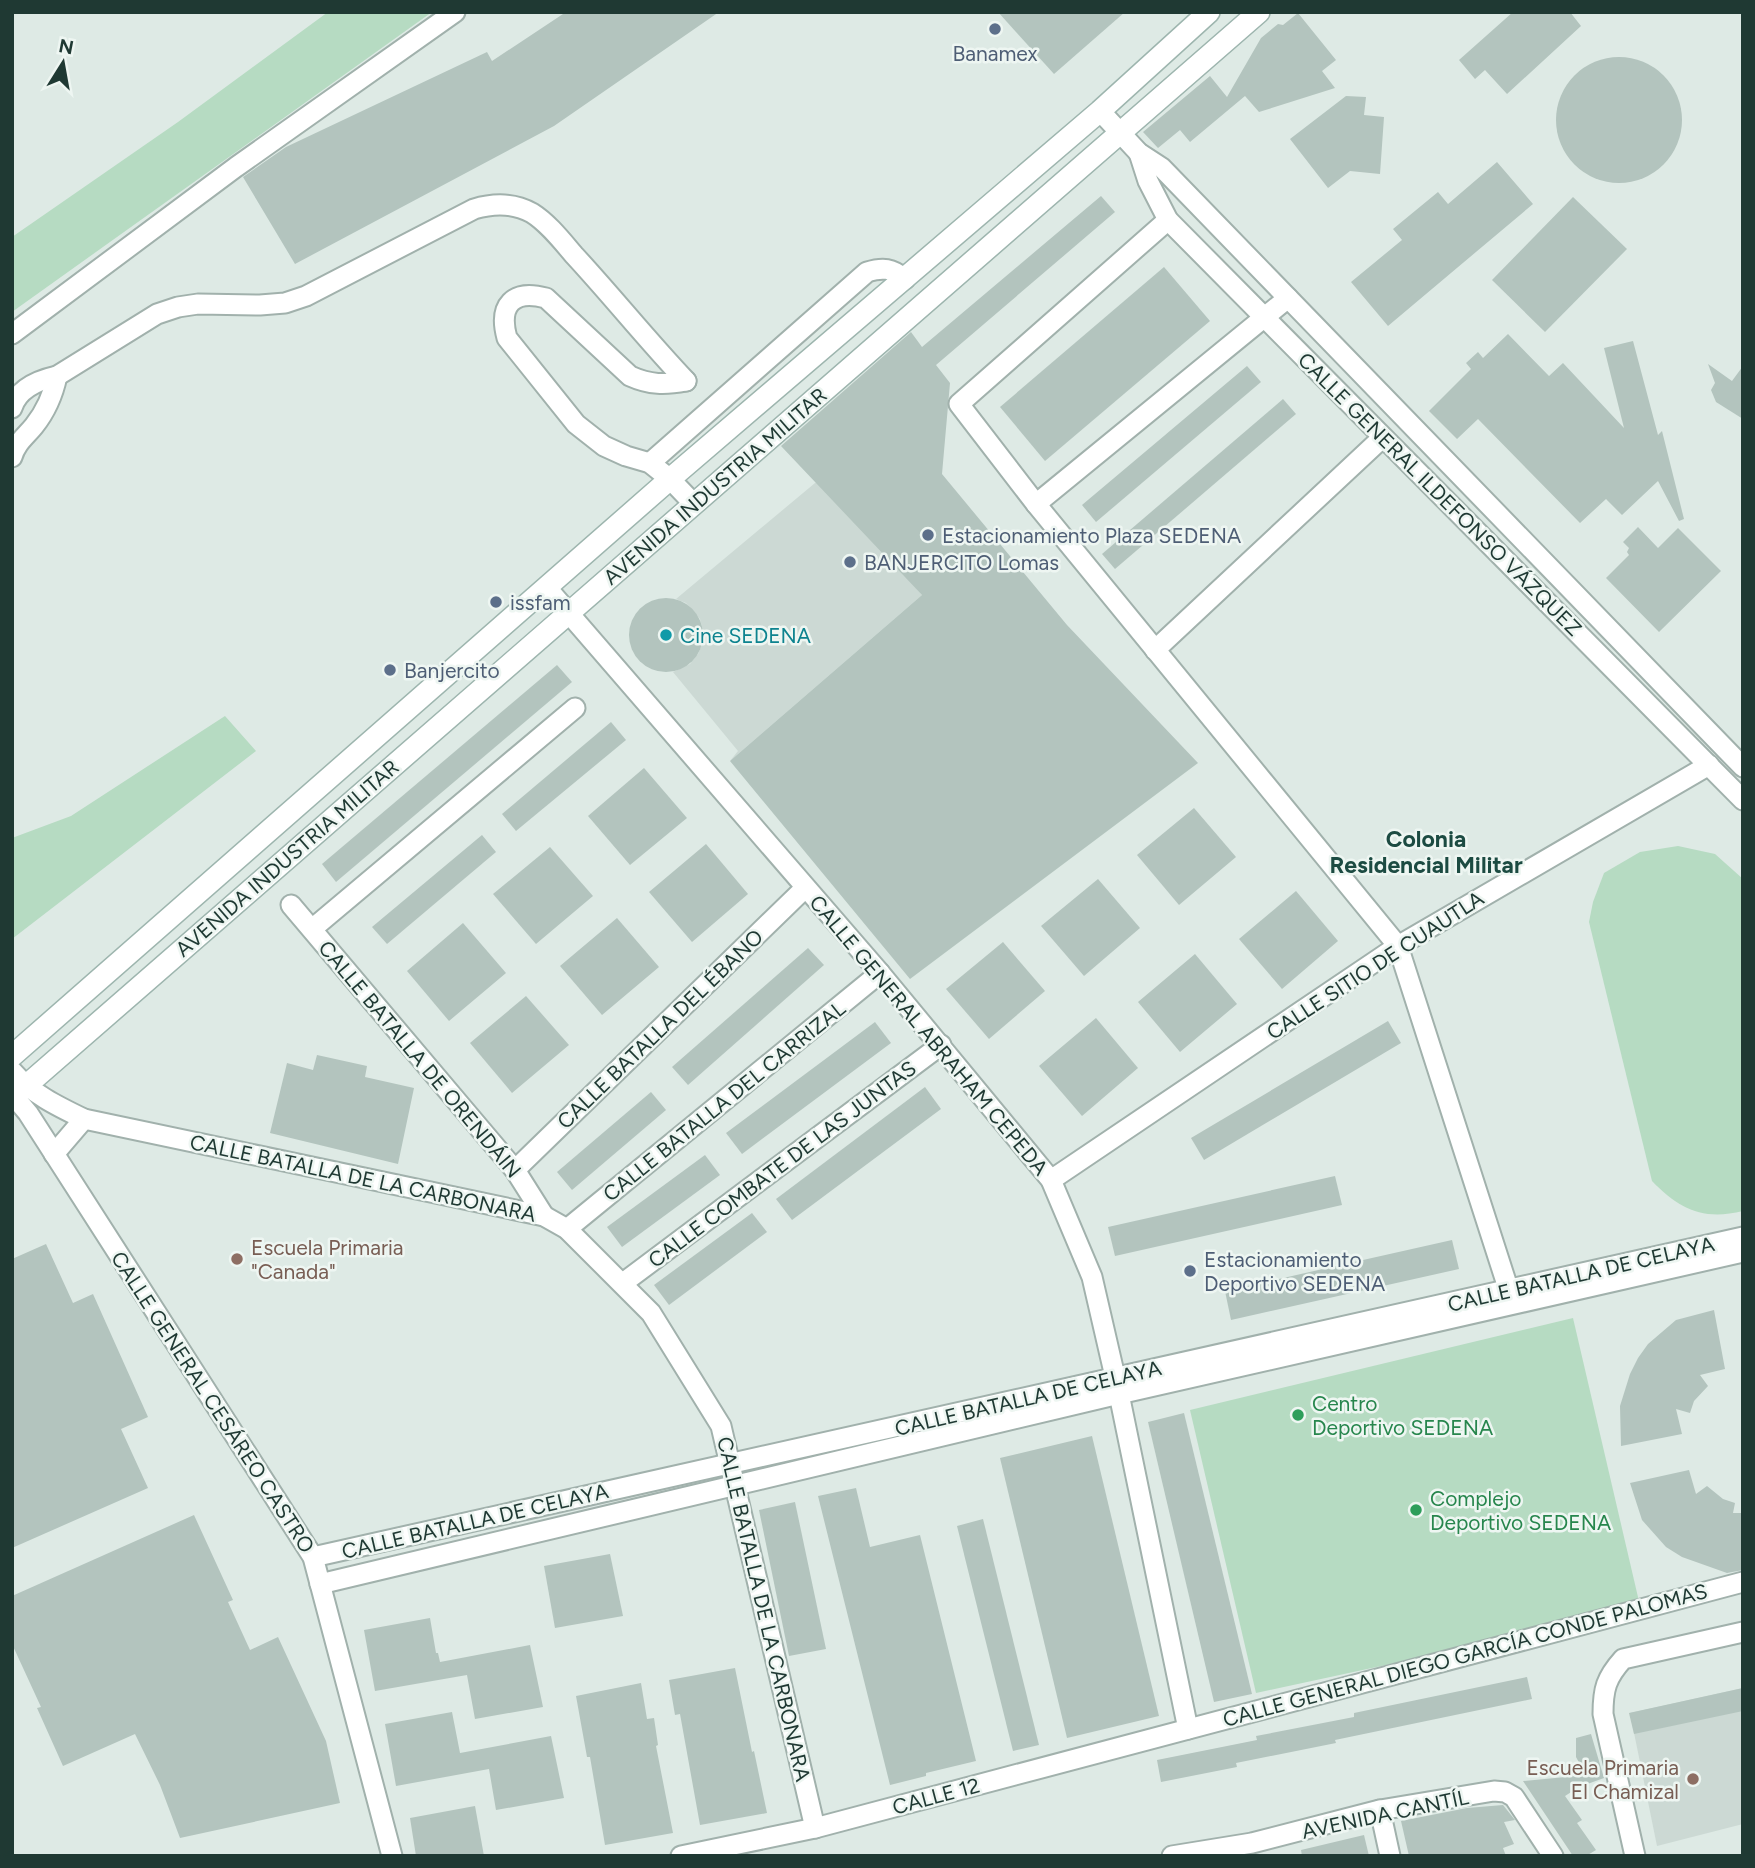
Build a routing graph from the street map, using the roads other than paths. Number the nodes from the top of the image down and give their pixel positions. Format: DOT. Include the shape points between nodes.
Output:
graph roads {
  1 [pos="454,12"];
  2 [pos="1209,12"];
  3 [pos="1259,12"];
  4 [pos="1100,111"];
  5 [pos="1121,134"];
  6 [pos="1155,174"];
  7 [pos="1168,220"];
  8 [pos="905,279"];
  9 [pos="1289,298"];
  10 [pos="1265,316"];
  11 [pos="12,334"];
  12 [pos="57,376"];
  13 [pos="12,408"];
  14 [pos="1382,438"];
  15 [pos="13,444"];
  16 [pos="649,463"];
  17 [pos="670,479"];
  18 [pos="694,504"];
  19 [pos="1036,504"];
  20 [pos="547,588"];
  21 [pos="568,612"];
  22 [pos="1155,650"];
  23 [pos="575,708"];
  24 [pos="1709,765"];
  25 [pos="1743,767"];
  26 [pos="1743,800"];
  27 [pos="805,888"];
  28 [pos="291,905"];
  29 [pos="312,929"];
  30 [pos="1398,946"];
  31 [pos="880,974"];
  32 [pos="941,1045"];
  33 [pos="12,1056"];
  34 [pos="15,1089"];
  35 [pos="84,1119"];
  36 [pos="49,1147"];
  37 [pos="515,1170"];
  38 [pos="1051,1180"];
  39 [pos="544,1216"];
  40 [pos="567,1228"];
  41 [pos="1743,1237"];
  42 [pos="1743,1252"];
  43 [pos="623,1283"];
  44 [pos="1510,1291"];
  45 [pos="1117,1386"];
  46 [pos="730,1464"];
  47 [pos="735,1484"];
  48 [pos="313,1558"];
  49 [pos="1743,1582"];
  50 [pos="320,1584"];
  51 [pos="1743,1632"];
  52 [pos="1188,1729"];
  53 [pos="1380,1810"];
  54 [pos="815,1828"];
  55 [pos="1253,1850"];
  56 [pos="391,1856"];
  57 [pos="681,1856"];
  58 [pos="1172,1856"];
  59 [pos="1391,1856"];
  60 [pos="1553,1856"];
  61 [pos="1635,1856"];
  1 -- 11 [label="street"];
  2 -- 4 [label="main road, AVENIDA INDUSTRIA MILITAR"];
  3 -- 5 [label="main road, AVENIDA INDUSTRIA MILITAR"];
  4 -- 5 [label="street, CALLE GENERAL ILDEFONSO VÁZQUEZ"];
  4 -- 8 [label="main road, AVENIDA INDUSTRIA MILITAR"];
  5 -- 6 [label="street, CALLE GENERAL ILDEFONSO VÁZQUEZ"];
  5 -- 18 [label="main road, AVENIDA INDUSTRIA MILITAR"];
  6 -- 7 [label="street, CALLE GENERAL ILDEFONSO VÁZQUEZ"];
  6 -- 9 [label="street, CALLE GENERAL ILDEFONSO VÁZQUEZ"];
  7 -- 10 [label="street, CALLE GENERAL ILDEFONSO VÁZQUEZ"];
  7 -- 19 [label="street" via="959,404"];
  8 -- 16 [label="street" via="889,269 867,272"];
  8 -- 17 [label="main road, AVENIDA INDUSTRIA MILITAR"];
  9 -- 10 [label="street"];
  9 -- 25 [label="street, CALLE GENERAL ILDEFONSO VÁZQUEZ"];
  10 -- 14 [label="street, CALLE GENERAL ILDEFONSO VÁZQUEZ"];
  10 -- 19 [label="street"];
  12 -- 13 [label="street" via="38,380"];
  12 -- 15 [label="street" via="46,409"];
  12 -- 16 [label="street" via="157,314 198,304 285,303 474,208 508,205 534,214 556,235 686,381 664,385 630,376 546,298 519,296 505,312 507,338 576,424 604,446"];
  14 -- 22 [label="street"];
  14 -- 24 [label="street, CALLE GENERAL ILDEFONSO VÁZQUEZ"];
  16 -- 17 [label="street"];
  17 -- 18 [label="street"];
  17 -- 20 [label="main road, AVENIDA INDUSTRIA MILITAR"];
  18 -- 21 [label="main road, AVENIDA INDUSTRIA MILITAR"];
  19 -- 22 [label="street"];
  20 -- 21 [label="street, CALLE GENERAL ABRAHAM CEPEDA"];
  20 -- 33 [label="main road, AVENIDA INDUSTRIA MILITAR"];
  21 -- 27 [label="street, CALLE GENERAL ABRAHAM CEPEDA"];
  21 -- 34 [label="main road, AVENIDA INDUSTRIA MILITAR"];
  22 -- 30 [label="street"];
  23 -- 29 [label="street"];
  24 -- 26 [label="street, CALLE GENERAL ILDEFONSO VÁZQUEZ"];
  24 -- 30 [label="street, CALLE SITIO DE CUAUTLA"];
  27 -- 31 [label="street, CALLE GENERAL ABRAHAM CEPEDA"];
  27 -- 37 [label="street, CALLE BATALLA DEL ÉBANO"];
  28 -- 29 [label="street, CALLE BATALLA DE ORENDÁIN"];
  29 -- 37 [label="street, CALLE BATALLA DE ORENDÁIN"];
  30 -- 38 [label="street, CALLE SITIO DE CUAUTLA"];
  30 -- 44 [label="street"];
  31 -- 32 [label="street, CALLE GENERAL ABRAHAM CEPEDA"];
  31 -- 40 [label="street, CALLE BATALLA DEL CARRIZAL"];
  32 -- 38 [label="street, CALLE GENERAL ABRAHAM CEPEDA"];
  32 -- 43 [label="street, CALLE COMBATE DE LAS JUNTAS"];
  34 -- 35 [label="street, CALLE BATALLA DE LA CARBONARA"];
  34 -- 36 [label="street, CALLE GENERAL CESÁREO CASTRO"];
  35 -- 36 [label="street"];
  35 -- 39 [label="street, CALLE BATALLA DE LA CARBONARA"];
  36 -- 48 [label="street, CALLE GENERAL CESÁREO CASTRO"];
  37 -- 39 [label="street, CALLE BATALLA DE ORENDÁIN"];
  38 -- 45 [label="street, CALLE GENERAL ABRAHAM CEPEDA" via="1091,1277"];
  39 -- 40 [label="street, CALLE BATALLA DE LA CARBONARA"];
  40 -- 43 [label="street, CALLE BATALLA DE LA CARBONARA"];
  41 -- 44 [label="street, CALLE BATALLA DE CELAYA"];
  42 -- 45 [label="street, CALLE BATALLA DE CELAYA"];
  43 -- 46 [label="street, CALLE BATALLA DE LA CARBONARA" via="651,1313 721,1426"];
  44 -- 45 [label="street, CALLE BATALLA DE CELAYA"];
  45 -- 46 [label="street, CALLE BATALLA DE CELAYA"];
  45 -- 47 [label="street, CALLE BATALLA DE CELAYA"];
  45 -- 52 [label="street, CALLE GENERAL ABRAHAM CEPEDA"];
  46 -- 47 [label="street, CALLE BATALLA DE LA CARBONARA"];
  46 -- 48 [label="street, CALLE BATALLA DE CELAYA"];
  47 -- 50 [label="street, CALLE BATALLA DE CELAYA"];
  47 -- 54 [label="street, CALLE BATALLA DE LA CARBONARA"];
  48 -- 50 [label="street, CALLE GENERAL CESÁREO CASTRO"];
  49 -- 52 [label="street, CALLE GENERAL DIEGO GARCÍA CONDE PALOMAS"];
  50 -- 56 [label="street, CALLE GENERAL CESÁREO CASTRO"];
  51 -- 61 [label="street" via="1623,1659 1609,1674 1603,1714"];
  52 -- 54 [label="street, CALLE 12"];
  53 -- 55 [label="street, AVENIDA CANTÍL"];
  53 -- 59 [label="street"];
  53 -- 60 [label="street, AVENIDA CANTÍL" via="1505,1792 1514,1797"];
  54 -- 57 [label="street, CALLE 12"];
  55 -- 58 [label="street, AVENIDA CANTÍL"];
}
